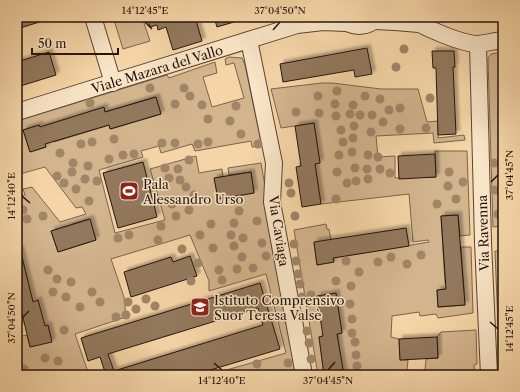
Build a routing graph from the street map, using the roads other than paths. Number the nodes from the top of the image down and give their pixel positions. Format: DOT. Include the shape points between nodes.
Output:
graph roads {
  1 [pos="92,17"];
  2 [pos="376,19"];
  3 [pos="342,20"];
  4 [pos="303,21"];
  5 [pos="414,21"];
  6 [pos="249,40"];
  7 [pos="503,40"];
  8 [pos="478,44"];
  9 [pos="113,82"];
  10 [pos="17,112"];
  11 [pos="304,375"];
  12 [pos="489,375"];
  1 -- 9 [label="street"];
  2 -- 3 [label="street, Viale Mazara del Vallo" via="365,26 355,26"];
  2 -- 5 [label="street"];
  3 -- 4 [label="street, Viale Mazara del Vallo"];
  4 -- 6 [label="street, Viale Mazara del Vallo"];
  5 -- 8 [label="street" via="465,42"];
  6 -- 9 [label="street, Viale Mazara del Vallo"];
  6 -- 11 [label="street, Via Caviaga" via="274,163 272,202"];
  7 -- 8 [label="street"];
  8 -- 12 [label="street, Via Ravenna"];
  9 -- 10 [label="street, Viale Mazara del Vallo"];
}
